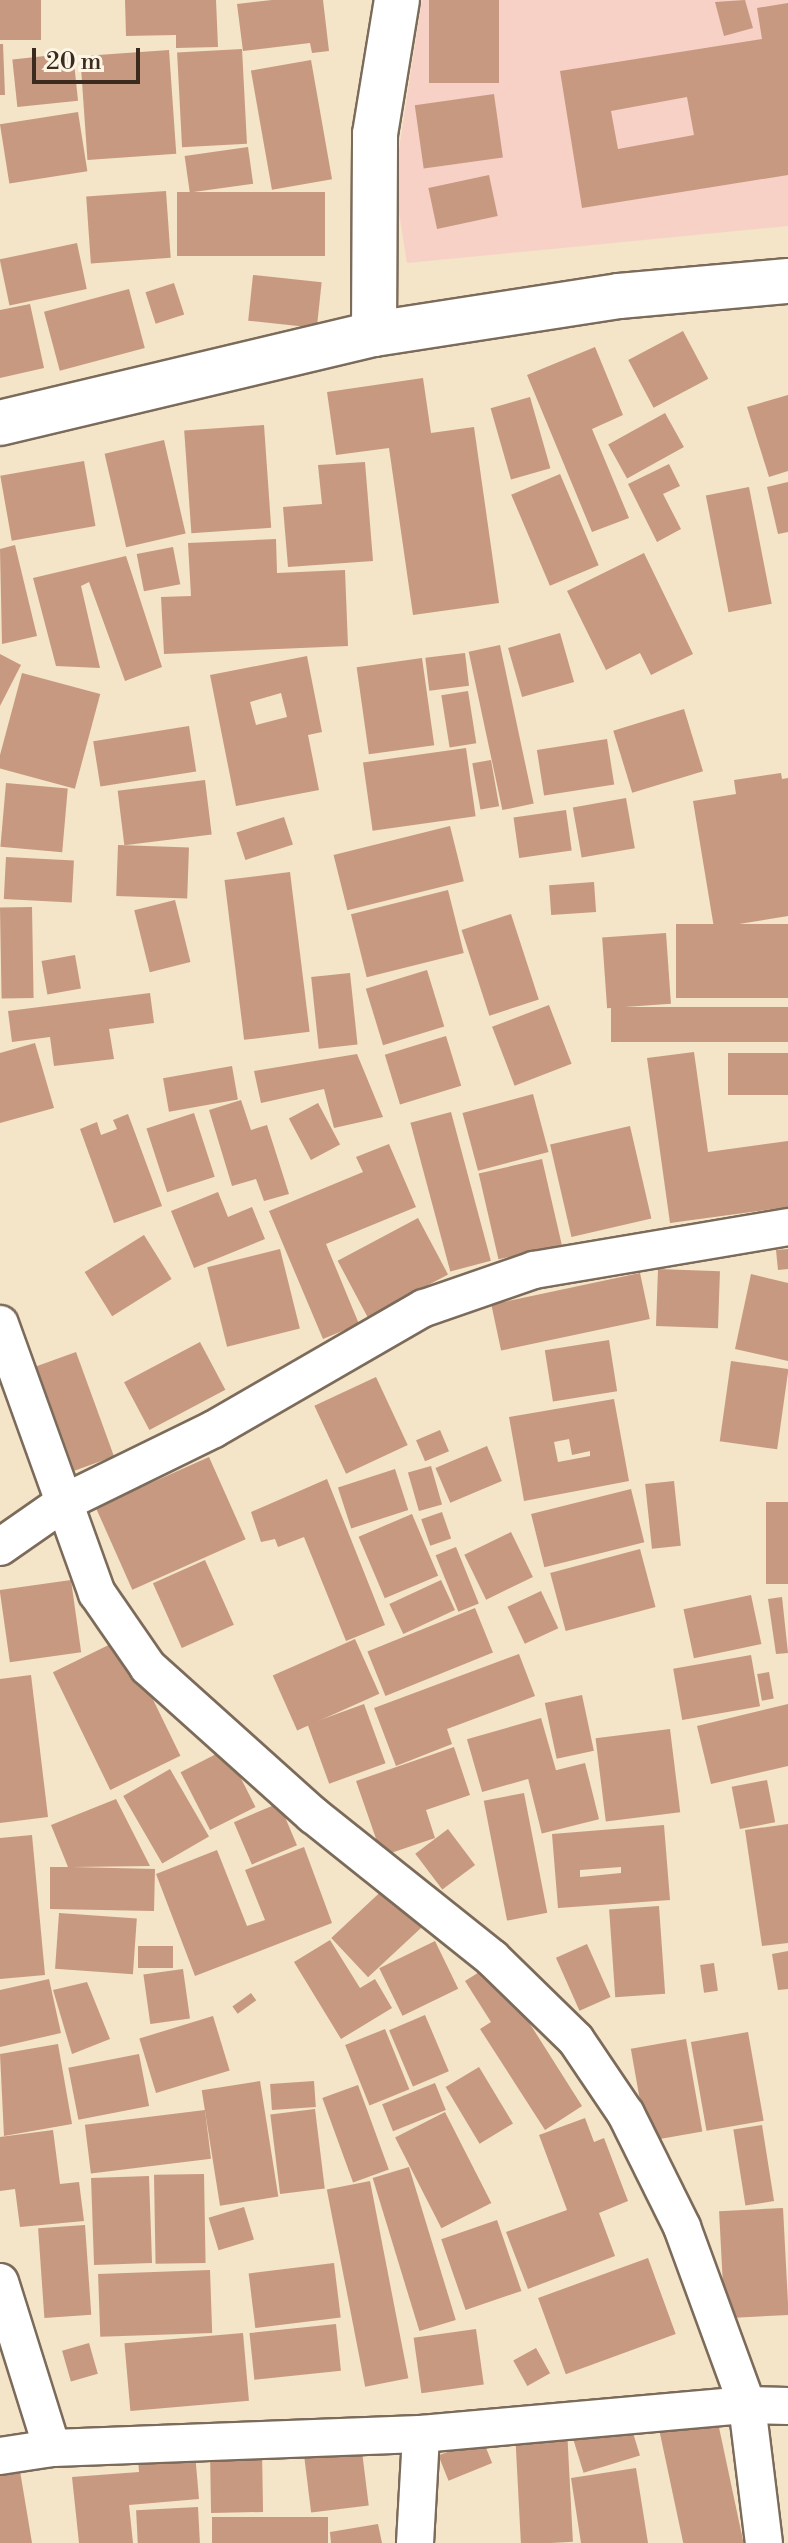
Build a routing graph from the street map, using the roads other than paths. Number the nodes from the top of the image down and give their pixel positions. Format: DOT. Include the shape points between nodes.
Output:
graph roads {
  1 [pos="397,0"];
  2 [pos="788,281"];
  3 [pos="374,334"];
  4 [pos="0,423"];
  5 [pos="788,1227"];
  6 [pos="0,1324"];
  7 [pos="63,1503"];
  8 [pos="0,1547"];
  9 [pos="0,2282"];
  10 [pos="747,2405"];
  11 [pos="788,2406"];
  12 [pos="421,2434"];
  13 [pos="52,2448"];
  14 [pos="0,2456"];
  15 [pos="415,2543"];
  16 [pos="764,2543"];
  1 -- 3 [label="main road" via="375,134"];
  2 -- 3 [label="main road" via="619,296"];
  3 -- 4 [label="main road"];
  5 -- 7 [label="street" via="534,1270 469,1290 424,1308 214,1429"];
  6 -- 7 [label="street"];
  7 -- 8 [label="street"];
  7 -- 10 [label="street" via="97,1593 148,1667 313,1815 492,1958 576,2040 626,2114 682,2227"];
  9 -- 13 [label="street"];
  10 -- 11 [label="street"];
  10 -- 12 [label="street"];
  10 -- 16 [label="street"];
  12 -- 13 [label="street"];
  12 -- 15 [label="street"];
  13 -- 14 [label="street"];
}
